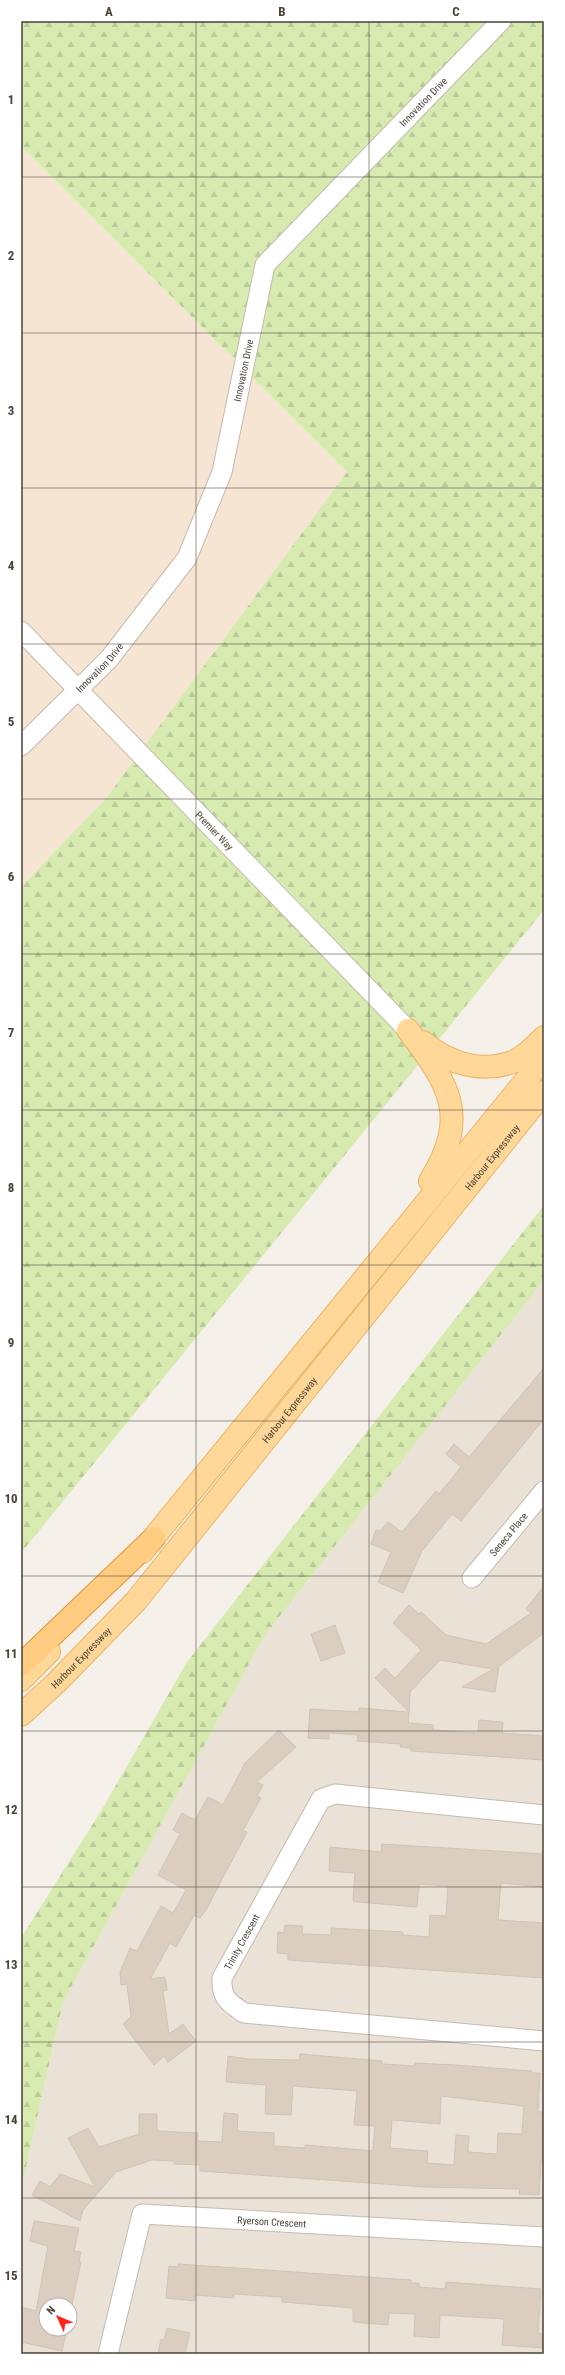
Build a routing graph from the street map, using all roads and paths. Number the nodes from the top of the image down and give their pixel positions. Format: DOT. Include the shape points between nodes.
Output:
graph roads {
  1 [pos="500,21"];
  2 [pos="21,631"];
  3 [pos="78,689"];
  4 [pos="21,746"];
  5 [pos="408,1030"];
  6 [pos="544,1037"];
  7 [pos="544,1058"];
  8 [pos="544,1092"];
  9 [pos="368,1274"];
  10 [pos="544,1491"];
  11 [pos="154,1538"];
  12 [pos="472,1578"];
  13 [pos="21,1666"];
  14 [pos="21,1680"];
  15 [pos="21,1715"];
  16 [pos="544,1815"];
  17 [pos="544,2041"];
  18 [pos="544,2237"];
  19 [pos="108,2354"];
  1 -- 3 [label="street, Innovation Drive" via="265,265 222,472 187,558 109,659"];
  2 -- 3 [label="street, Premier Way"];
  3 -- 4 [label="street, Innovation Drive"];
  3 -- 5 [label="street, Premier Way"];
  5 -- 6 [label="main road" via="430,1048 464,1066 486,1068 515,1061"];
  5 -- 9 [label="main road" via="437,1068 446,1086 452,1114 451,1138 444,1158"];
  7 -- 9 [label="main road"];
  8 -- 15 [label="main road, Harbour Expressway" via="136,1601"];
  9 -- 11 [label="main road"];
  10 -- 12 [label="street, Seneca Place"];
  11 -- 13 [label="highway"];
  11 -- 14 [label="main road" via="81,1621"];
  16 -- 17 [label="street, Trinity Crescent" via="335,1794 321,1799 222,1978 222,1992 231,2004 244,2013"];
  18 -- 19 [label="street, Ryerson Crescent" via="142,2214"];
}
